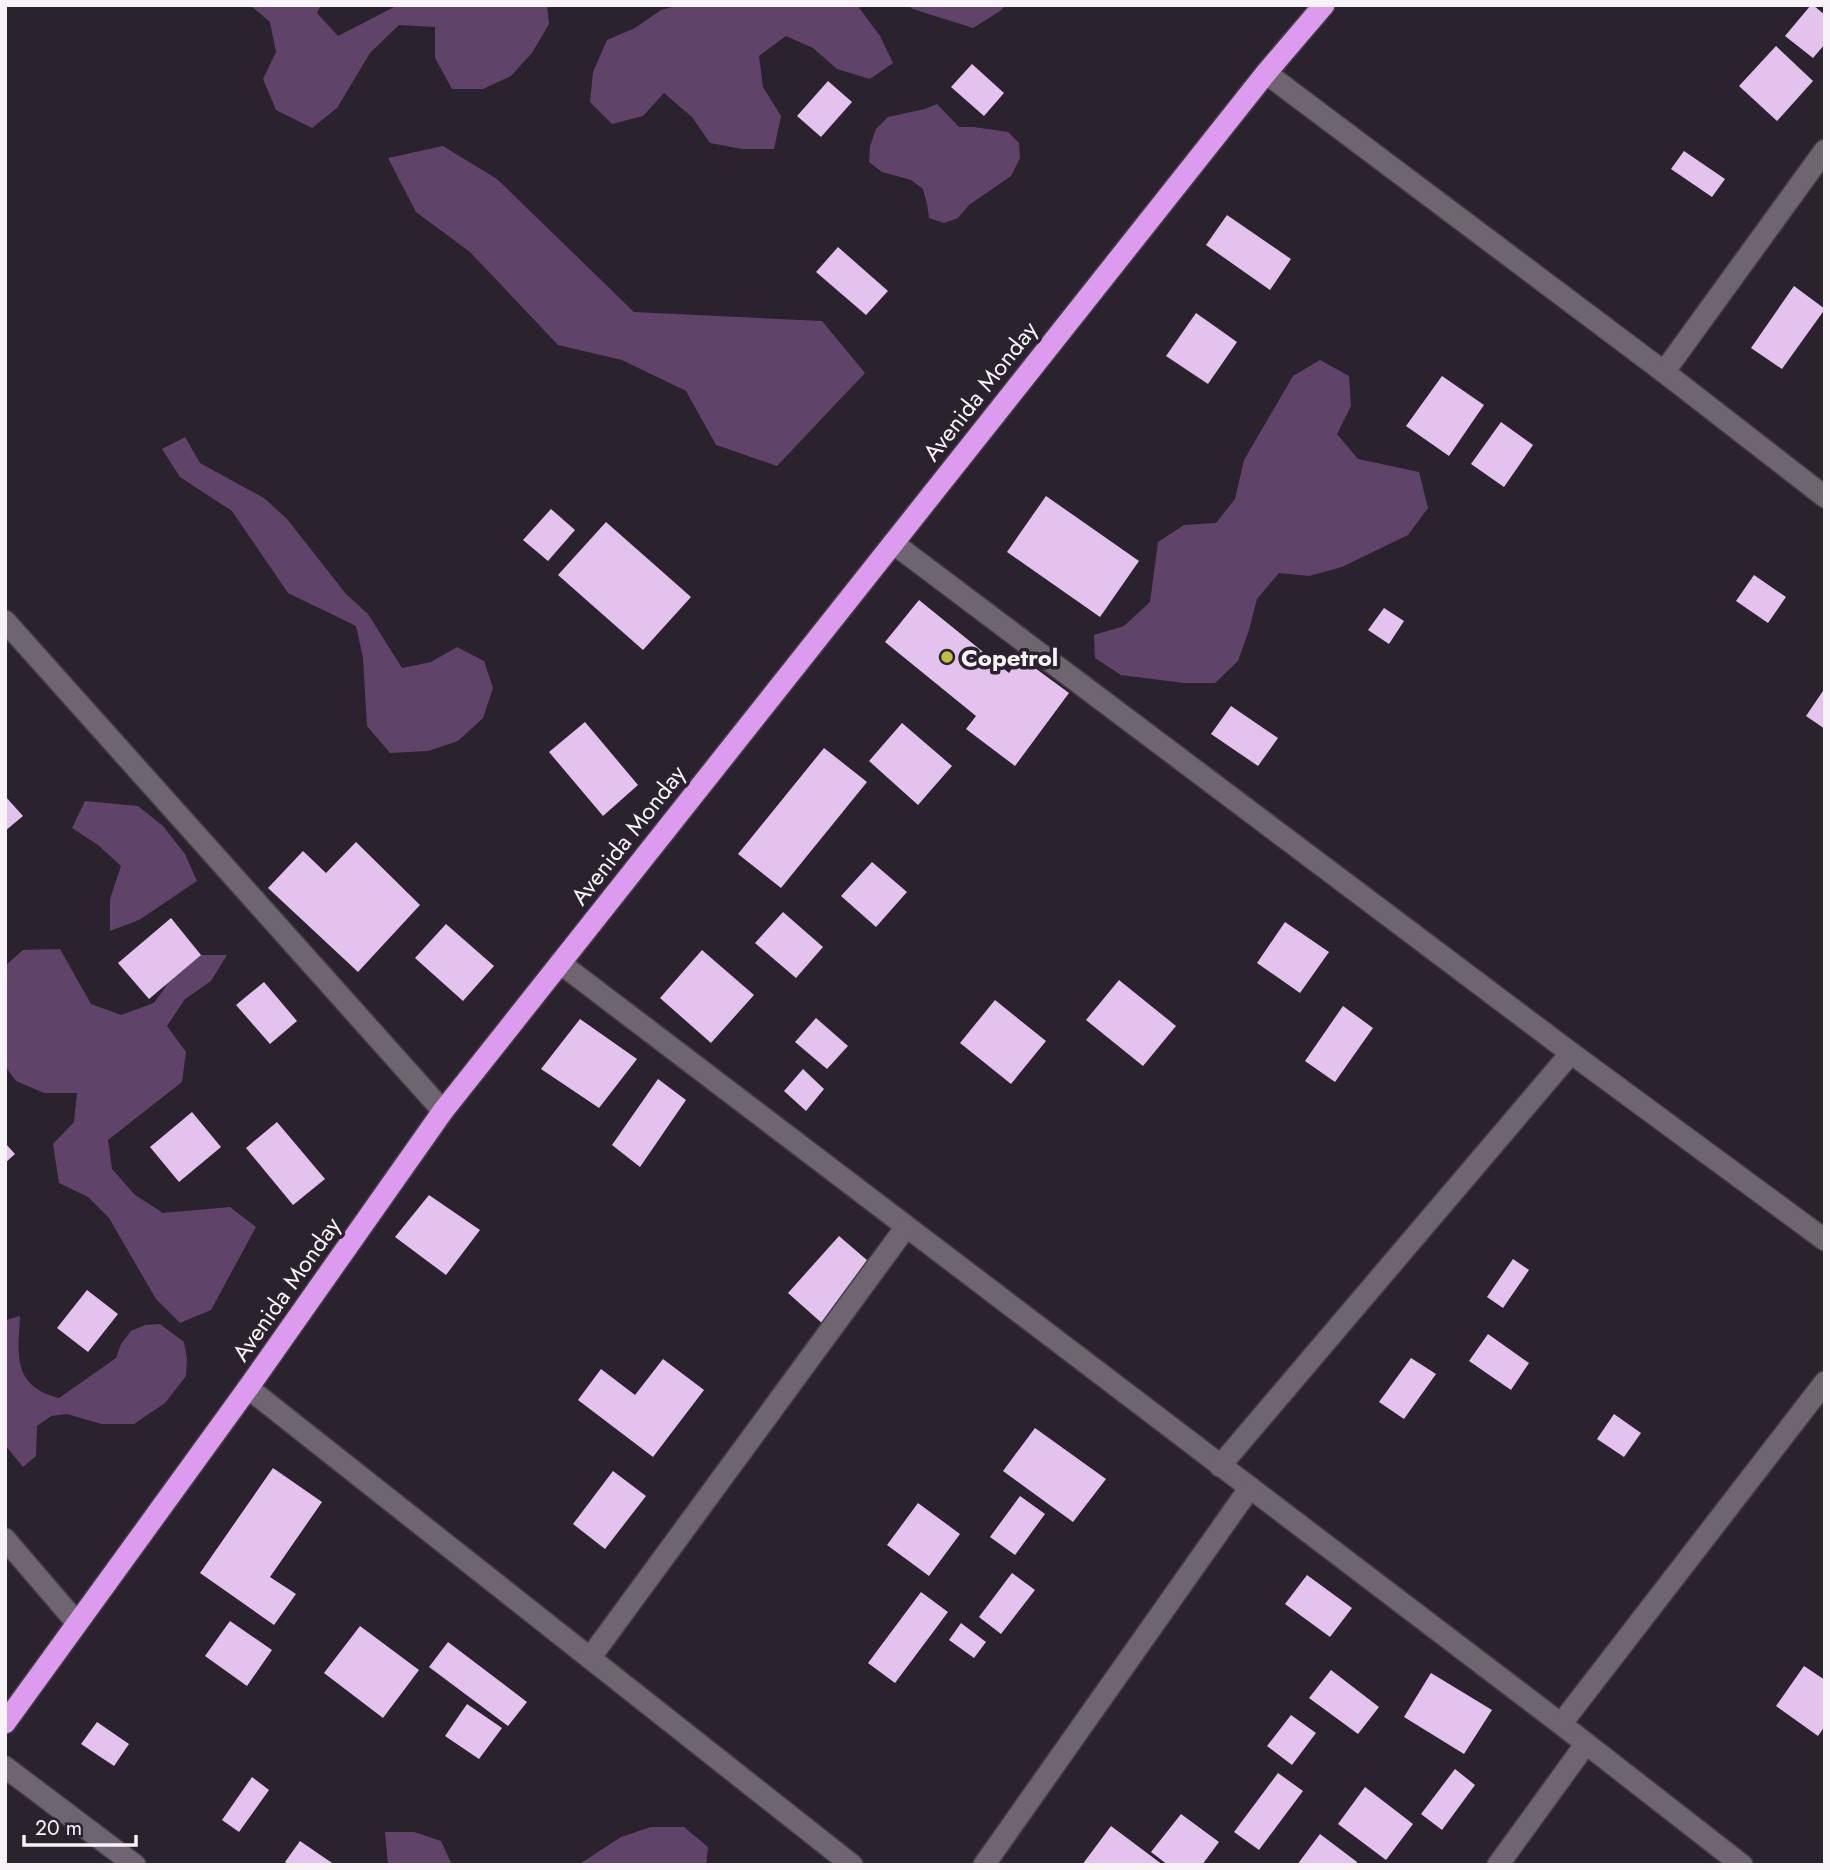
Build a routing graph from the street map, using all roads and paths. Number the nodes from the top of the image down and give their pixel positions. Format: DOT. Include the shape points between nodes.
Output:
graph roads {
  1 [pos="1324,5"];
  2 [pos="1266,73"];
  3 [pos="1825,150"];
  4 [pos="1664,372"];
  5 [pos="1825,497"];
  6 [pos="893,543"];
  7 [pos="5,621"];
  8 [pos="560,963"];
  9 [pos="1571,1053"];
  10 [pos="443,1111"];
  11 [pos="906,1227"];
  12 [pos="1825,1240"];
  13 [pos="1825,1382"];
  14 [pos="248,1388"];
  15 [pos="1220,1466"];
  16 [pos="1249,1489"];
  17 [pos="5,1539"];
  18 [pos="77,1623"];
  19 [pos="590,1658"];
  20 [pos="5,1723"];
  21 [pos="1560,1724"];
  22 [pos="1586,1745"];
  23 [pos="5,1767"];
  24 [pos="135,1865"];
  25 [pos="852,1865"];
  26 [pos="984,1865"];
  27 [pos="1498,1865"];
  28 [pos="1742,1865"];
  1 -- 2 [label="highway, Avenida Monday"];
  2 -- 4 [label="street"];
  2 -- 6 [label="highway, Avenida Monday"];
  3 -- 4 [label="street"];
  4 -- 5 [label="street"];
  6 -- 8 [label="highway, Avenida Monday"];
  6 -- 9 [label="street"];
  7 -- 10 [label="street"];
  8 -- 10 [label="highway, Avenida Monday"];
  8 -- 11 [label="street"];
  9 -- 12 [label="street"];
  9 -- 15 [label="street"];
  10 -- 14 [label="highway, Avenida Monday"];
  11 -- 15 [label="street"];
  11 -- 19 [label="street"];
  13 -- 21 [label="street"];
  14 -- 18 [label="highway, Avenida Monday"];
  14 -- 19 [label="street"];
  15 -- 16 [label="street"];
  16 -- 21 [label="street"];
  16 -- 26 [label="street"];
  17 -- 18 [label="street"];
  18 -- 20 [label="highway, Avenida Monday"];
  19 -- 25 [label="street"];
  21 -- 22 [label="street"];
  22 -- 27 [label="street"];
  22 -- 28 [label="street"];
  23 -- 24 [label="street"];
}
